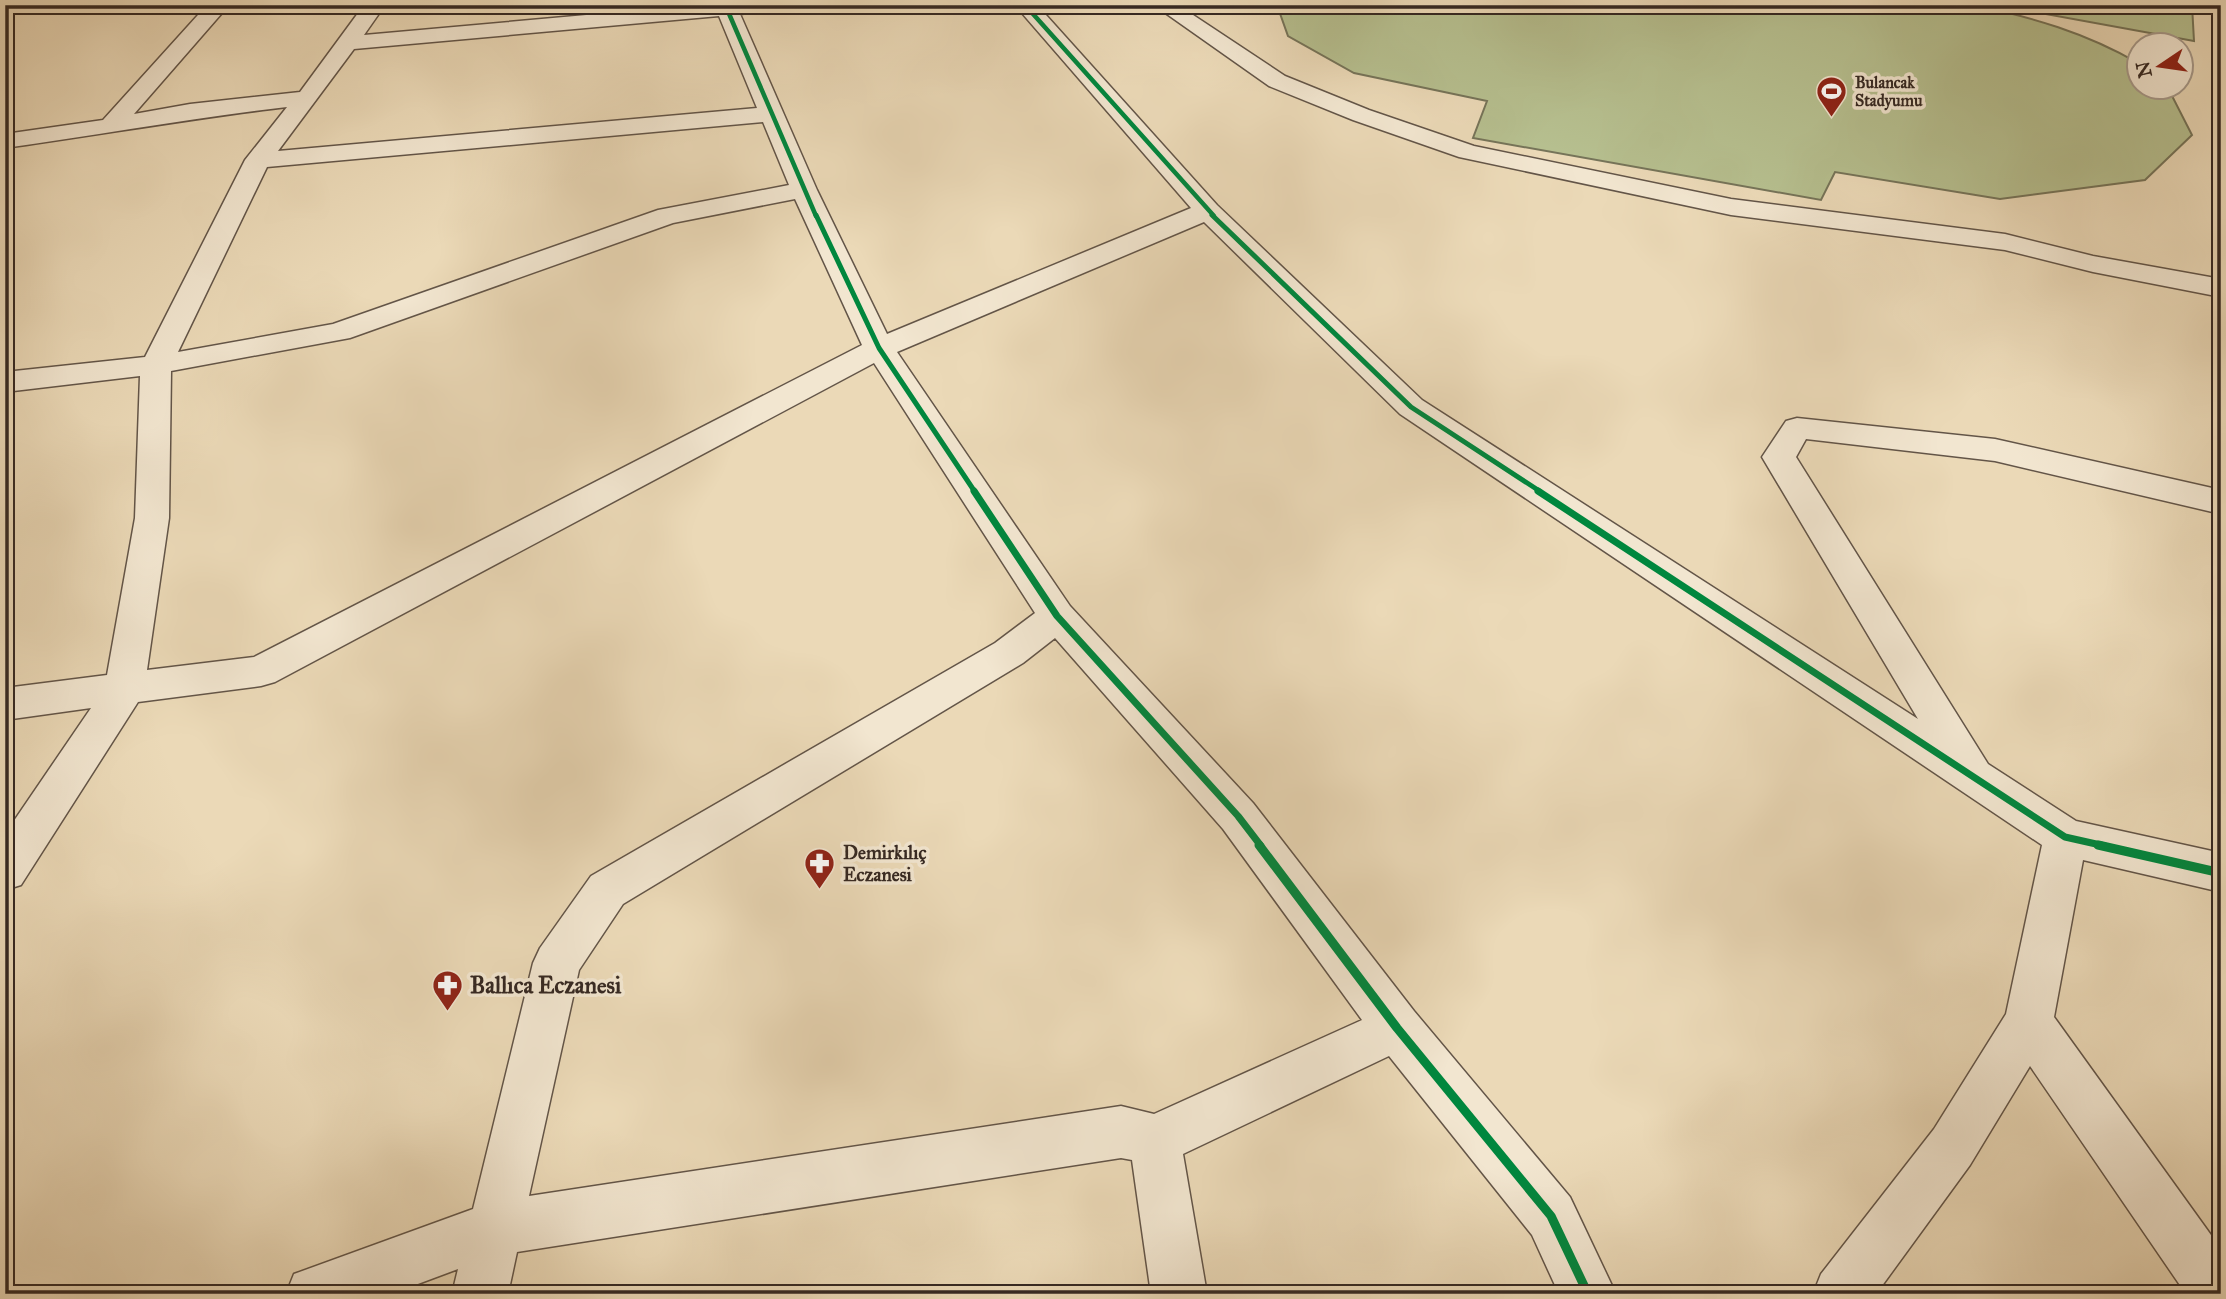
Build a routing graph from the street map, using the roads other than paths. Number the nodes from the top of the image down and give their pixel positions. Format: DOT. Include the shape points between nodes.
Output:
graph roads {
  1 [pos="219,5"];
  2 [pos="375,5"];
  3 [pos="772,5"];
  4 [pos="1025,5"];
  5 [pos="1164,5"];
  6 [pos="727,9"];
  7 [pos="347,43"];
  8 [pos="307,98"];
  9 [pos="772,114"];
  10 [pos="111,126"];
  11 [pos="5,141"];
  12 [pos="258,160"];
  13 [pos="804,190"];
  14 [pos="1208,211"];
  15 [pos="2221,288"];
  16 [pos="879,348"];
  17 [pos="156,365"];
  18 [pos="5,382"];
  19 [pos="2221,502"];
  20 [pos="1057,616"];
  21 [pos="124,691"];
  22 [pos="5,704"];
  23 [pos="1974,777"];
  24 [pos="2064,837"];
  25 [pos="5,871"];
  26 [pos="2221,873"];
  27 [pos="2029,1022"];
  28 [pos="1397,1028"];
  29 [pos="1155,1140"];
  30 [pos="493,1229"];
  31 [pos="314,1294"];
  32 [pos="480,1294"];
  33 [pos="1179,1294"];
  34 [pos="1588,1294"];
  35 [pos="1841,1294"];
  36 [pos="2220,1294"];
  1 -- 10 [label="street"];
  2 -- 7 [label="street"];
  3 -- 6 [label="street"];
  4 -- 14 [label="street"];
  5 -- 15 [label="street" via="1277,81 1468,152 1731,207 2005,242"];
  6 -- 7 [label="street"];
  6 -- 9 [label="street"];
  7 -- 8 [label="street"];
  8 -- 10 [label="street" via="190,111"];
  8 -- 12 [label="street"];
  9 -- 12 [label="street"];
  9 -- 13 [label="street"];
  10 -- 11 [label="street"];
  12 -- 17 [label="street"];
  13 -- 16 [label="street"];
  13 -- 17 [label="street" via="667,216 339,332"];
  14 -- 16 [label="street"];
  14 -- 23 [label="street" via="1411,407"];
  16 -- 20 [label="street"];
  16 -- 21 [label="street" via="261,671"];
  17 -- 18 [label="street"];
  17 -- 21 [label="street" via="152,518"];
  19 -- 23 [label="street" via="1995,450 1797,428 1779,457"];
  20 -- 28 [label="street" via="1238,816"];
  20 -- 30 [label="street" via="1009,653 607,890 557,964"];
  21 -- 22 [label="street"];
  21 -- 25 [label="street"];
  23 -- 24 [label="street"];
  24 -- 26 [label="street"];
  24 -- 27 [label="street"];
  27 -- 35 [label="street" via="1952,1147"];
  27 -- 36 [label="street"];
  28 -- 29 [label="street"];
  28 -- 34 [label="street" via="1551,1216"];
  29 -- 30 [label="street" via="1121,1132"];
  29 -- 33 [label="street"];
  30 -- 31 [label="street"];
  30 -- 32 [label="street"];
}
